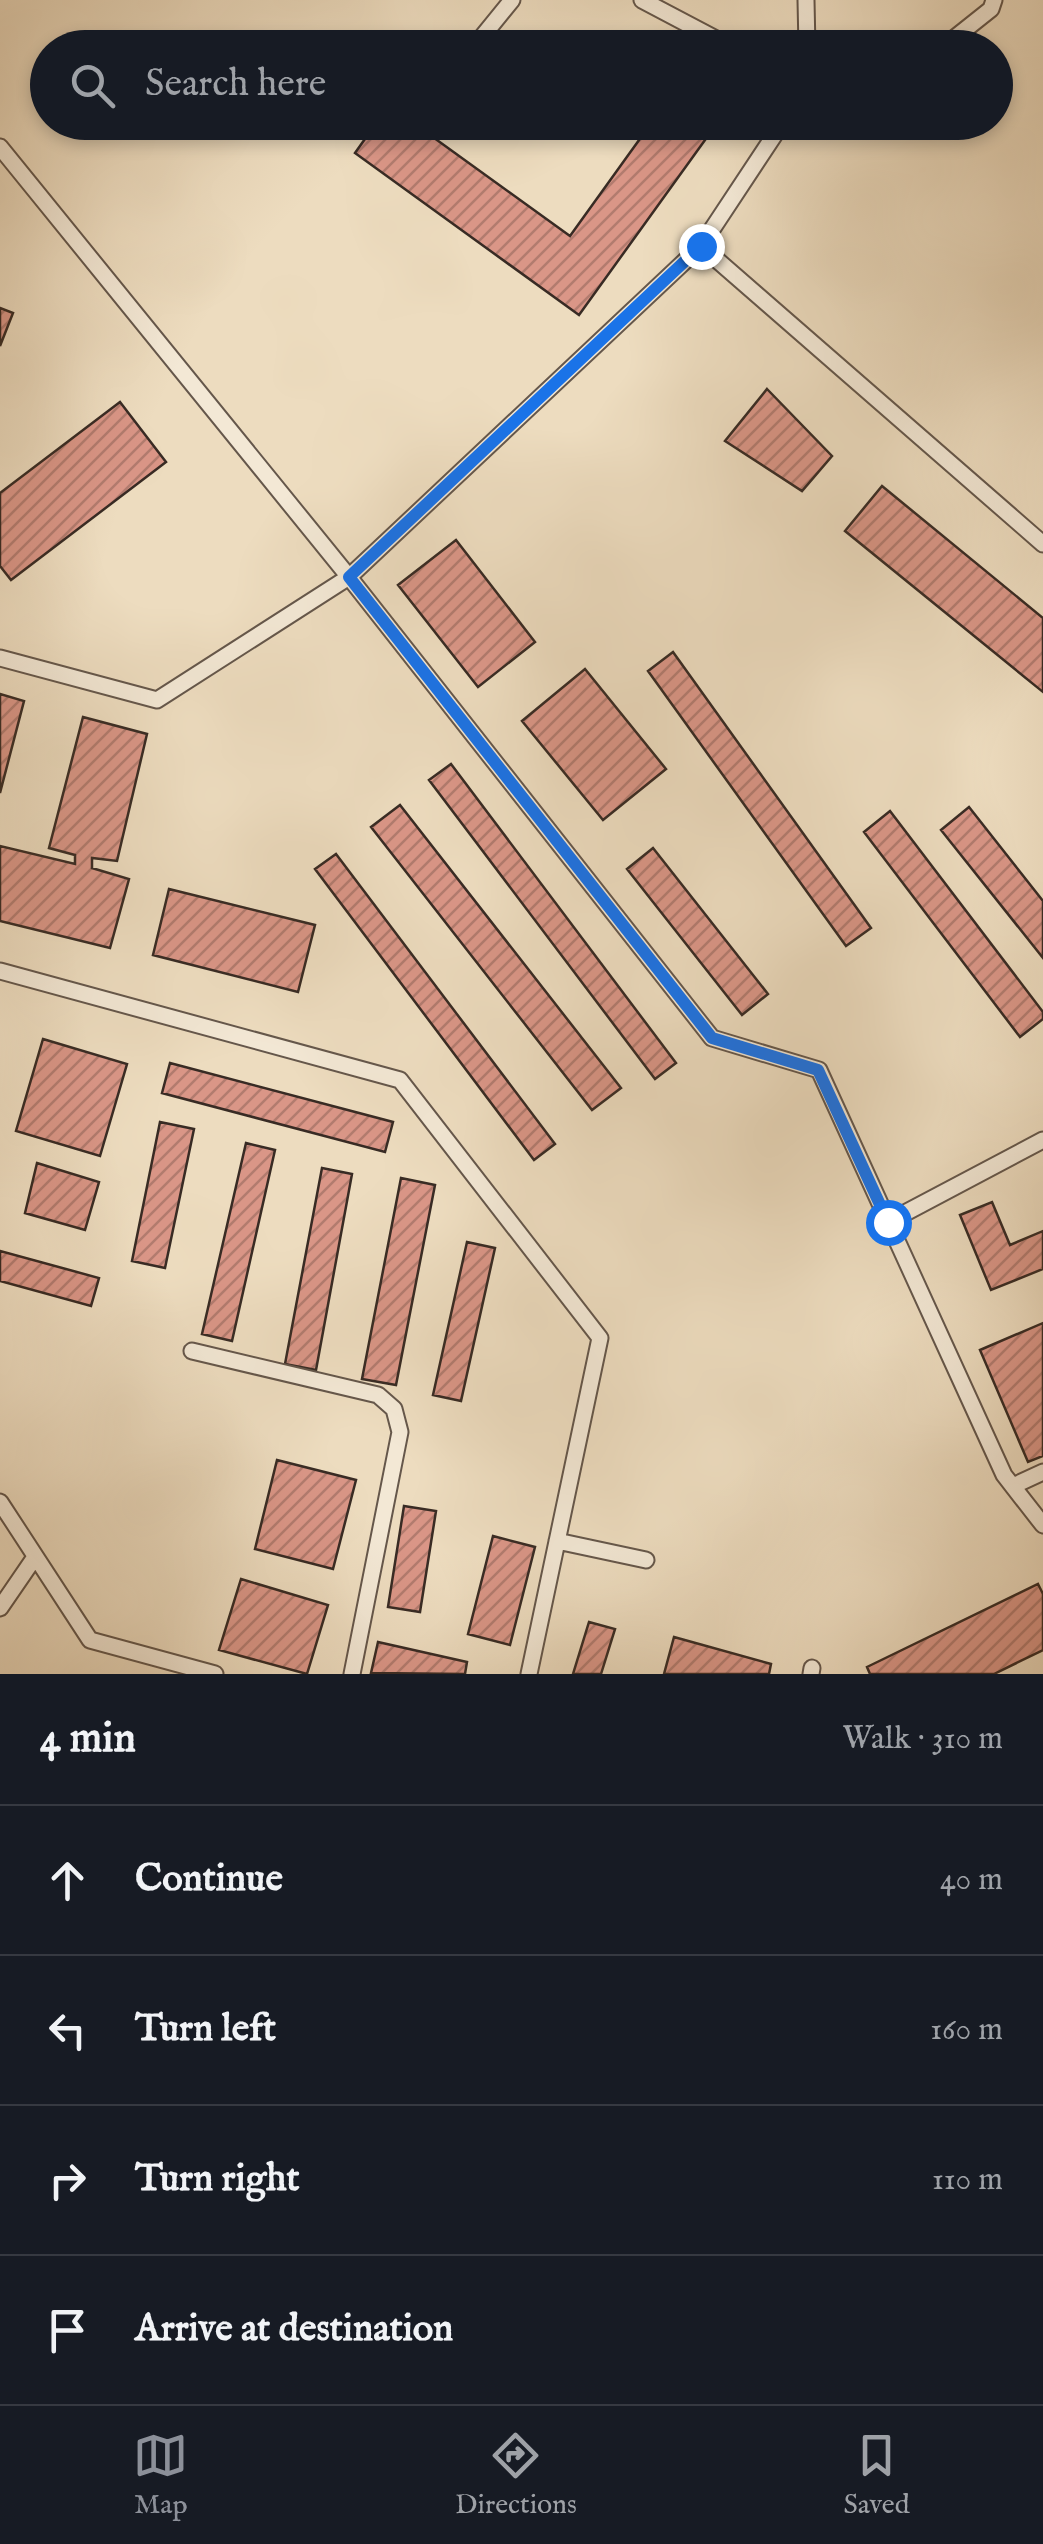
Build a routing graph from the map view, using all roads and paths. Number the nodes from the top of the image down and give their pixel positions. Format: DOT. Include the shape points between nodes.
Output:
graph roads {
  1 [pos="512,0"];
  2 [pos="642,0"];
  3 [pos="806,0"];
  4 [pos="994,0"];
  5 [pos="488,30"];
  6 [pos="699,30"];
  7 [pos="807,30"];
  8 [pos="965,30"];
  9 [pos="771,140"];
  10 [pos="0,147"];
  11 [pos="701,246"];
  12 [pos="1043,544"];
  13 [pos="349,577"];
  14 [pos="0,658"];
  15 [pos="0,971"];
  16 [pos="1043,1140"];
  17 [pos="888,1222"];
  18 [pos="192,1350"];
  19 [pos="1043,1472"];
  20 [pos="1013,1486"];
  21 [pos="0,1502"];
  22 [pos="1043,1525"];
  23 [pos="557,1541"];
  24 [pos="35,1557"];
  25 [pos="646,1560"];
  26 [pos="0,1608"];
  27 [pos="215,1674"];
  28 [pos="352,1674"];
  29 [pos="529,1674"];
  1 -- 5 [label="lane"];
  2 -- 6 [label="lane"];
  3 -- 7 [label="lane"];
  4 -- 8 [label="lane"];
  9 -- 11 [label="lane"];
  10 -- 13 [label="lane"];
  11 -- 12 [label="lane"];
  11 -- 13 [label="lane"];
  13 -- 14 [label="lane" via="157,700"];
  13 -- 17 [label="lane" via="712,1038 818,1070"];
  15 -- 23 [label="lane" via="400,1080 600,1338"];
  16 -- 17 [label="lane"];
  17 -- 20 [label="lane"];
  18 -- 28 [label="lane" via="378,1395 394,1409 400,1432"];
  19 -- 20 [label="lane"];
  20 -- 22 [label="lane"];
  21 -- 24 [label="lane"];
  23 -- 25 [label="lane"];
  23 -- 29 [label="lane"];
  24 -- 26 [label="lane"];
  24 -- 27 [label="lane" via="90,1640"];
}
